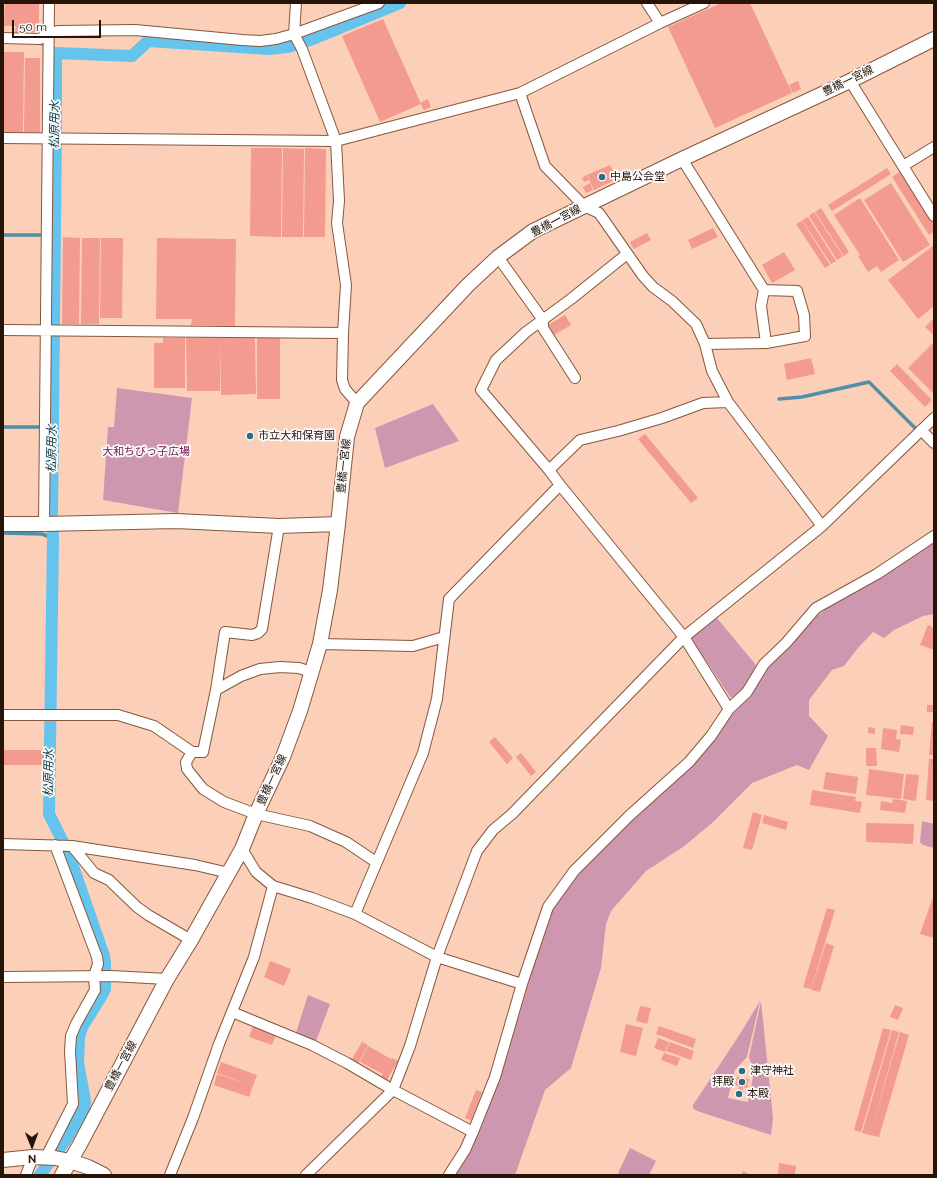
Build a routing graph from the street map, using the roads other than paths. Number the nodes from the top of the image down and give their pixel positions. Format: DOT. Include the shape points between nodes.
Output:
graph roads {
  1 [pos="48,3"];
  2 [pos="296,3"];
  3 [pos="379,3"];
  4 [pos="647,3"];
  5 [pos="704,3"];
  6 [pos="660,23"];
  7 [pos="48,33"];
  8 [pos="294,34"];
  9 [pos="3,38"];
  10 [pos="934,39"];
  11 [pos="850,81"];
  12 [pos="520,93"];
  13 [pos="3,138"];
  14 [pos="47,138"];
  15 [pos="336,141"];
  16 [pos="934,147"];
  17 [pos="682,158"];
  18 [pos="903,166"];
  19 [pos="584,206"];
  20 [pos="934,216"];
  21 [pos="627,254"];
  22 [pos="498,257"];
  23 [pos="764,290"];
  24 [pos="543,320"];
  25 [pos="3,330"];
  26 [pos="46,330"];
  27 [pos="343,333"];
  28 [pos="766,343"];
  29 [pos="705,344"];
  30 [pos="575,378"];
  31 [pos="728,402"];
  32 [pos="357,403"];
  33 [pos="934,418"];
  34 [pos="921,430"];
  35 [pos="934,443"];
  36 [pos="549,470"];
  37 [pos="560,485"];
  38 [pos="3,524"];
  39 [pos="44,524"];
  40 [pos="338,524"];
  41 [pos="279,526"];
  42 [pos="822,526"];
  43 [pos="934,536"];
  44 [pos="444,636"];
  45 [pos="684,637"];
  46 [pos="320,644"];
  47 [pos="312,672"];
  48 [pos="216,690"];
  49 [pos="729,709"];
  50 [pos="3,715"];
  51 [pos="192,752"];
  52 [pos="256,814"];
  53 [pos="3,844"];
  54 [pos="56,845"];
  55 [pos="72,846"];
  56 [pos="242,849"];
  57 [pos="376,862"];
  58 [pos="229,873"];
  59 [pos="273,886"];
  60 [pos="355,914"];
  61 [pos="191,940"];
  62 [pos="437,957"];
  63 [pos="97,976"];
  64 [pos="3,977"];
  65 [pos="167,979"];
  66 [pos="522,984"];
  67 [pos="232,1012"];
  68 [pos="393,1090"];
  69 [pos="473,1132"];
  70 [pos="45,1157"];
  71 [pos="3,1160"];
  72 [pos="70,1161"];
  73 [pos="26,1175"];
  74 [pos="62,1175"];
  75 [pos="104,1175"];
  76 [pos="170,1175"];
  77 [pos="306,1175"];
  78 [pos="450,1175"];
  1 -- 7 [label="street"];
  2 -- 8 [label="street"];
  3 -- 8 [label="street"];
  4 -- 6 [label="street"];
  5 -- 6 [label="street"];
  6 -- 12 [label="street"];
  7 -- 8 [label="street" via="135,30 260,41"];
  7 -- 9 [label="street" via="40,39"];
  7 -- 14 [label="street"];
  8 -- 15 [label="street"];
  10 -- 11 [label="main road, 豊橋一宮線"];
  11 -- 17 [label="main road, 豊橋一宮線"];
  11 -- 18 [label="street"];
  12 -- 15 [label="street"];
  12 -- 19 [label="street" via="545,166"];
  13 -- 14 [label="street"];
  14 -- 15 [label="street"];
  14 -- 26 [label="street"];
  15 -- 27 [label="street" via="339,201 337,223 346,285"];
  16 -- 18 [label="street"];
  17 -- 19 [label="main road, 豊橋一宮線"];
  17 -- 23 [label="street"];
  18 -- 20 [label="street"];
  19 -- 21 [label="street" via="599,213"];
  19 -- 22 [label="main road, 豊橋一宮線" via="533,231"];
  21 -- 24 [label="street"];
  21 -- 29 [label="street" via="653,287 696,324"];
  22 -- 24 [label="street"];
  22 -- 32 [label="main road, 豊橋一宮線" via="468,285"];
  23 -- 28 [label="street" via="761,306"];
  23 -- 28 [label="street" via="797,291 804,315 805,336"];
  24 -- 30 [label="street" via="544,328"];
  24 -- 36 [label="street" via="496,360 481,390"];
  25 -- 26 [label="street"];
  26 -- 27 [label="street"];
  26 -- 39 [label="street"];
  27 -- 32 [label="street" via="342,380 345,389"];
  28 -- 29 [label="street"];
  29 -- 31 [label="street" via="712,371"];
  31 -- 36 [label="street" via="703,402 662,418 580,440"];
  31 -- 42 [label="street"];
  32 -- 40 [label="main road, 豊橋一宮線" via="346,437"];
  33 -- 34 [label="street"];
  34 -- 35 [label="street"];
  34 -- 42 [label="street"];
  36 -- 37 [label="street"];
  37 -- 44 [label="street" via="449,599"];
  37 -- 45 [label="street"];
  38 -- 39 [label="main road"];
  39 -- 41 [label="main road" via="176,521"];
  40 -- 41 [label="main road"];
  40 -- 46 [label="main road, 豊橋一宮線"];
  41 -- 48 [label="street" via="262,629 252,635 225,632"];
  42 -- 45 [label="street"];
  43 -- 49 [label="street" via="877,574 816,608 764,664 747,692"];
  44 -- 46 [label="street" via="413,646"];
  44 -- 57 [label="street" via="437,699 423,752"];
  45 -- 49 [label="street"];
  45 -- 62 [label="street" via="476,851"];
  46 -- 47 [label="main road, 豊橋一宮線"];
  47 -- 48 [label="street" via="280,666 260,669 240,676"];
  47 -- 52 [label="main road, 豊橋一宮線" via="283,757"];
  48 -- 51 [label="street" via="203,752"];
  49 -- 66 [label="street" via="689,762 574,871 548,907"];
  50 -- 51 [label="street" via="118,715 154,726"];
  51 -- 52 [label="street" via="186,762 186,769 204,789 224,802"];
  52 -- 56 [label="main road, 豊橋一宮線"];
  52 -- 57 [label="street" via="310,826 346,842"];
  53 -- 54 [label="street"];
  54 -- 55 [label="street"];
  54 -- 63 [label="street" via="97,957"];
  55 -- 58 [label="street" via="195,865"];
  55 -- 61 [label="street" via="94,873 109,880 137,907"];
  56 -- 58 [label="main road, 豊橋一宮線"];
  56 -- 59 [label="street" via="256,872"];
  57 -- 60 [label="street"];
  58 -- 61 [label="main road, 豊橋一宮線"];
  59 -- 60 [label="street"];
  59 -- 67 [label="street" via="254,957"];
  60 -- 62 [label="street"];
  61 -- 65 [label="main road, 豊橋一宮線"];
  62 -- 66 [label="street"];
  62 -- 68 [label="street" via="410,1046"];
  63 -- 64 [label="street"];
  63 -- 65 [label="street"];
  63 -- 70 [label="street" via="95,990 71,1036 73,1104"];
  65 -- 72 [label="main road, 豊橋一宮線"];
  66 -- 69 [label="street" via="495,1077"];
  67 -- 68 [label="street" via="312,1045"];
  67 -- 76 [label="street"];
  68 -- 69 [label="street"];
  68 -- 77 [label="street"];
  69 -- 78 [label="street"];
  70 -- 71 [label="main road"];
  70 -- 72 [label="main road"];
  70 -- 73 [label="street"];
  72 -- 74 [label="main road, 豊橋一宮線"];
  72 -- 75 [label="main road"];
}
